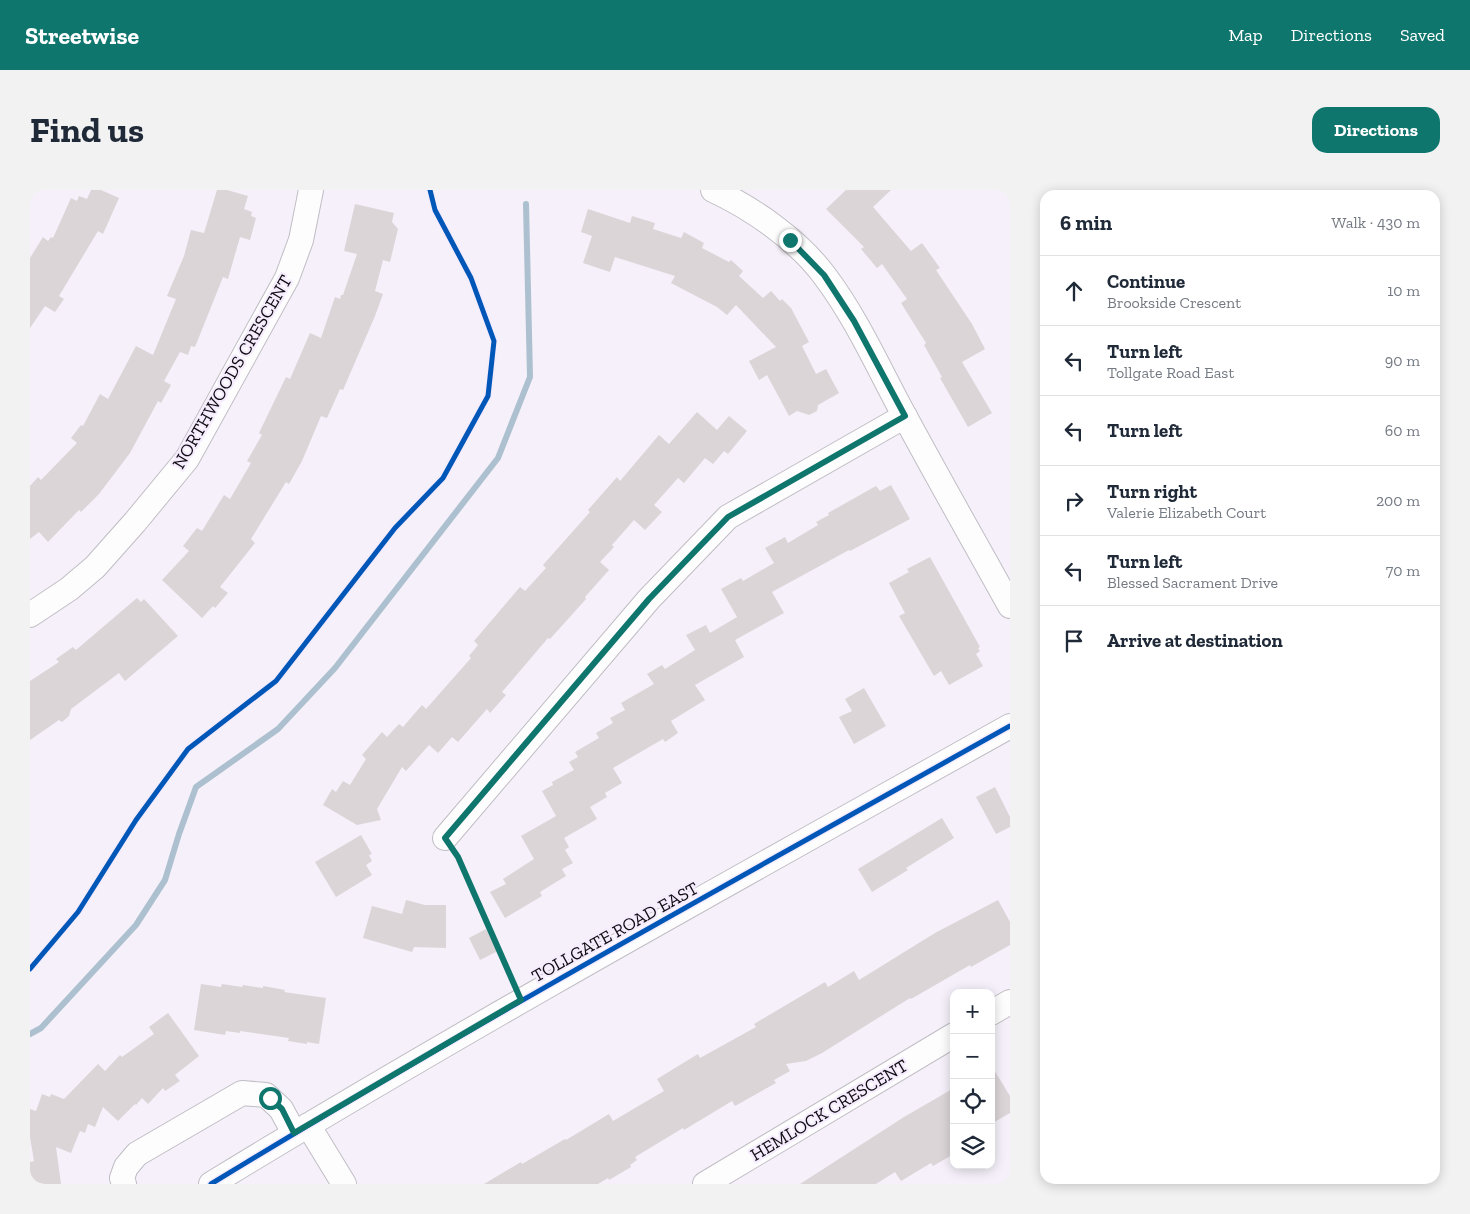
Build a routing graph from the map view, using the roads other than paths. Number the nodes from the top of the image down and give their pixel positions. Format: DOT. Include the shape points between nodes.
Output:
graph roads {
  1 [pos="311,190"];
  2 [pos="713,190"];
  3 [pos="905,416"];
  4 [pos="1010,606"];
  5 [pos="30,615"];
  6 [pos="1010,726"];
  7 [pos="445,838"];
  8 [pos="1010,1002"];
  9 [pos="995,1011"];
  10 [pos="950,1037"];
  11 [pos="301,1129"];
  12 [pos="124,1184"];
  13 [pos="211,1184"];
  14 [pos="344,1184"];
  15 [pos="705,1184"];
  1 -- 5 [label="street, NORTHWOODS CRESCENT" via="301,240 287,278 187,459 95,567"];
  2 -- 3 [label="street" via="763,219 790,240 824,275 854,321"];
  3 -- 4 [label="street"];
  3 -- 7 [label="street" via="728,517 649,599"];
  6 -- 11 [label="street, TOLLGATE ROAD EAST" via="521,1000"];
  8 -- 9 [label="street"];
  10 -- 15 [label="street, HEMLOCK CRESCENT"];
  11 -- 12 [label="street" via="266,1095 242,1093 137,1154 126,1167 122,1178"];
  11 -- 13 [label="street, TOLLGATE ROAD EAST"];
  11 -- 14 [label="street"];
}
